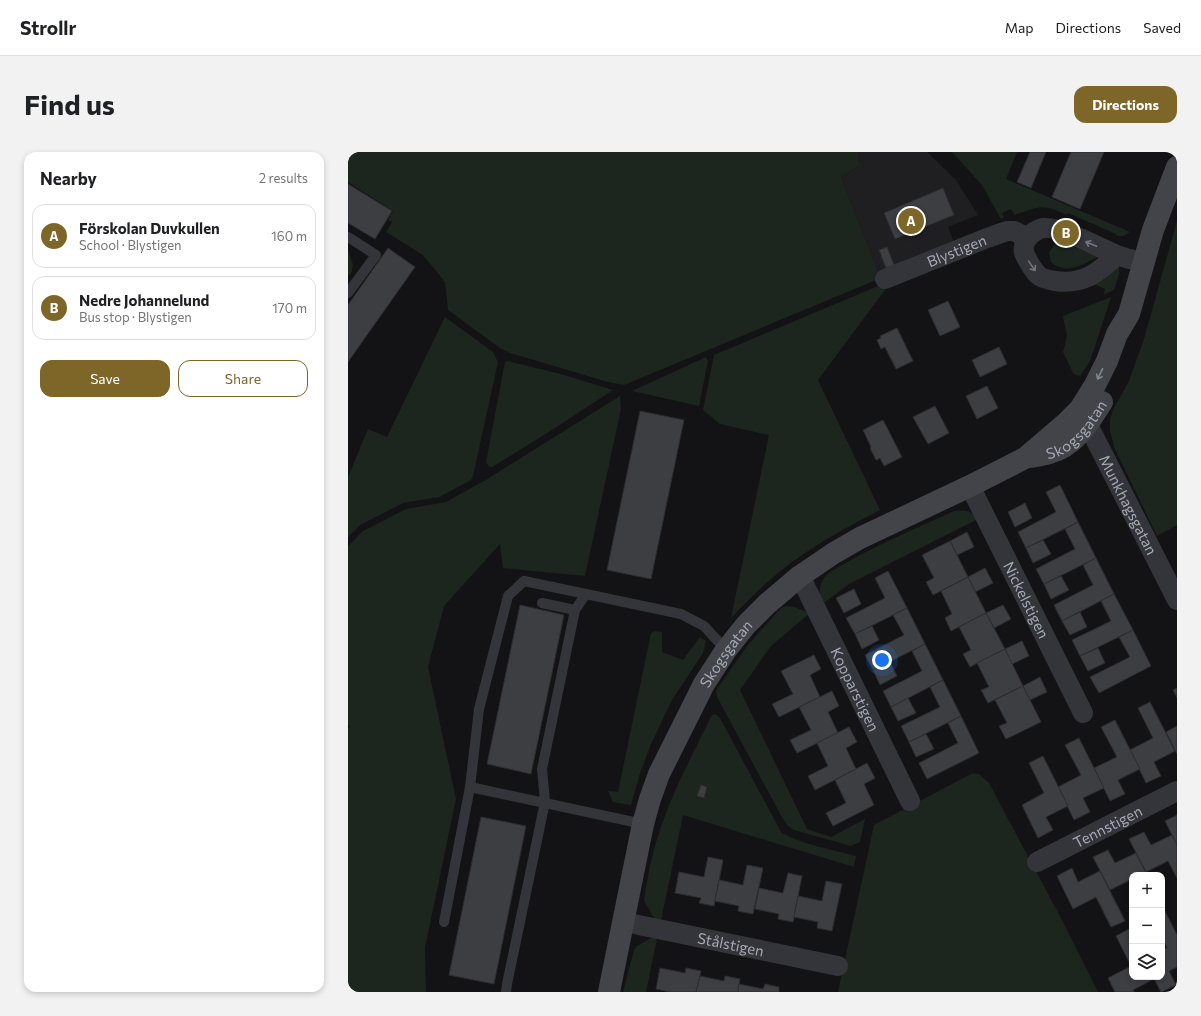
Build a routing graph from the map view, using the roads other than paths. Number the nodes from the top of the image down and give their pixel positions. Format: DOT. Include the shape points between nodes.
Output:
graph roads {
  1 [pos="1177,167"];
  2 [pos="348,237"];
  3 [pos="1028,238"];
  4 [pos="1117,255"];
  5 [pos="1143,263"];
  6 [pos="885,279"];
  7 [pos="348,293"];
  8 [pos="1084,416"];
  9 [pos="970,486"];
  10 [pos="800,576"];
  11 [pos="586,594"];
  12 [pos="1177,600"];
  13 [pos="542,603"];
  14 [pos="575,610"];
  15 [pos="726,650"];
  16 [pos="1083,713"];
  17 [pos="470,787"];
  18 [pos="1177,791"];
  19 [pos="910,801"];
  20 [pos="545,802"];
  21 [pos="643,824"];
  22 [pos="1037,862"];
  23 [pos="444,922"];
  24 [pos="624,922"];
  25 [pos="838,966"];
  26 [pos="506,992"];
  27 [pos="609,992"];
  1 -- 5 [label="street, Skogsgatan"];
  2 -- 7 [label="lane" via="376,255"];
  4 -- 3 [label="street, one-way" via="1052,228 1037,230"];
  3 -- 4 [label="street, one-way" via="1024,253 1031,266 1038,275 1052,280 1069,282 1084,279"];
  3 -- 6 [label="street, Blystigen" via="1014,231 1002,232"];
  4 -- 5 [label="street"];
  5 -- 8 [label="street, Skogsgatan" via="1129,314 1117,334"];
  8 -- 9 [label="street, Skogsgatan" via="1066,423 1025,458"];
  8 -- 12 [label="street, Munkhagsgatan"];
  9 -- 10 [label="street, Skogsgatan" via="860,538"];
  9 -- 16 [label="street, Nickelstigen"];
  10 -- 15 [label="street, Skogsgatan" via="746,625"];
  10 -- 19 [label="street, Kopparstigen"];
  11 -- 14 [label="lane"];
  11 -- 15 [label="lane" via="681,614 704,626"];
  11 -- 17 [label="lane" via="524,581 508,596 478,709"];
  13 -- 14 [label="lane"];
  14 -- 20 [label="lane" via="542,769"];
  15 -- 21 [label="street, Skogsgatan" via="704,684 659,774"];
  17 -- 20 [label="lane"];
  17 -- 23 [label="lane"];
  18 -- 22 [label="street, Tennstigen"];
  20 -- 21 [label="lane"];
  20 -- 26 [label="lane"];
  21 -- 24 [label="street, Skogsgatan"];
  24 -- 25 [label="street, Stålstigen"];
  24 -- 27 [label="street, Skogsgatan"];
}
